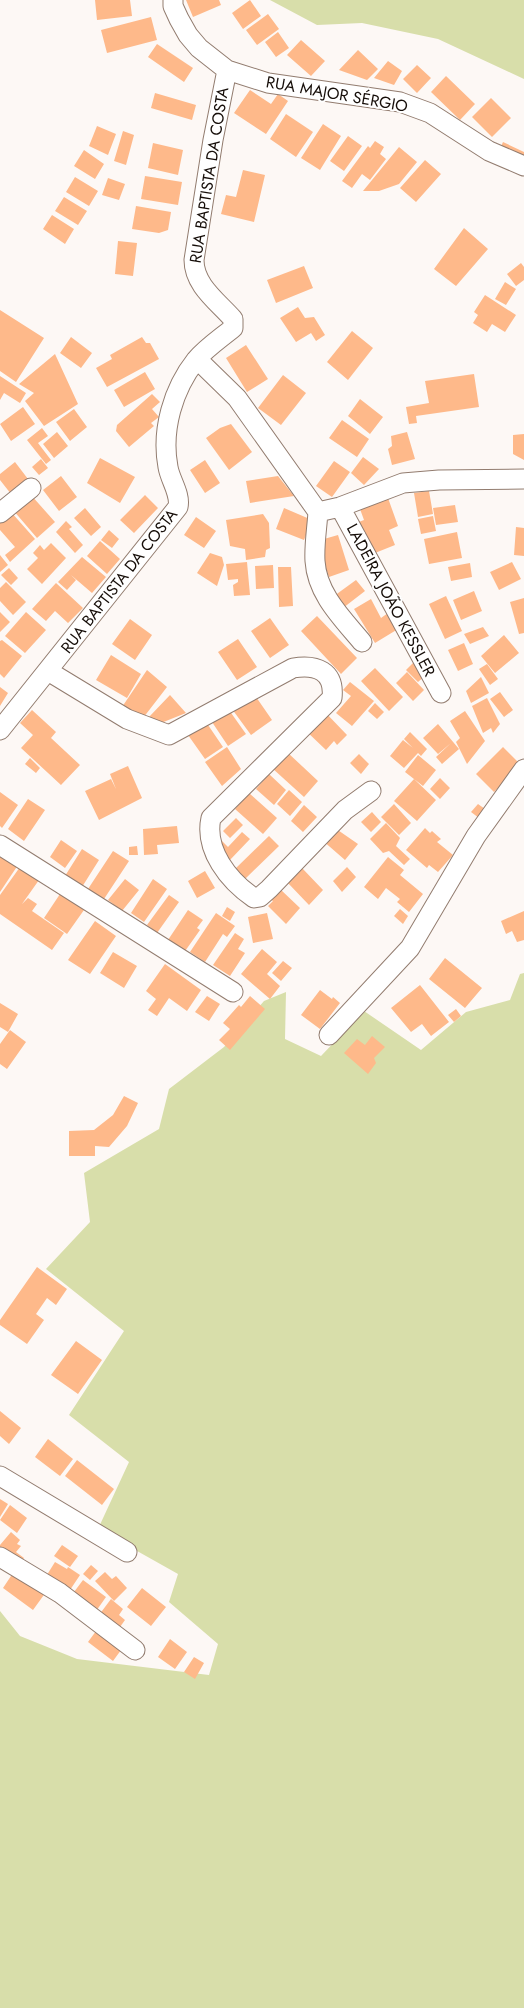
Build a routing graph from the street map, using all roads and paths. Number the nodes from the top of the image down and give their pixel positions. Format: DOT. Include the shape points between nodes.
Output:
graph roads {
  1 [pos="173,0"];
  2 [pos="226,70"];
  3 [pos="524,166"];
  4 [pos="197,359"];
  5 [pos="524,479"];
  6 [pos="30,488"];
  7 [pos="340,507"];
  8 [pos="318,512"];
  9 [pos="0,514"];
  10 [pos="362,642"];
  11 [pos="48,671"];
  12 [pos="441,693"];
  13 [pos="0,730"];
  14 [pos="524,769"];
  15 [pos="371,791"];
  16 [pos="0,845"];
  17 [pos="233,992"];
  18 [pos="329,1035"];
  19 [pos="0,1476"];
  20 [pos="127,1552"];
  21 [pos="0,1556"];
  22 [pos="135,1650"];
  1 -- 2 [label="street, RUA MAJOR SÉRGIO" via="173,6 188,35 199,48"];
  2 -- 3 [label="street, RUA MAJOR SÉRGIO" via="281,86 400,102 430,113 489,151"];
  2 -- 4 [label="street, RUA BAPTISTA DA COSTA" via="194,271 199,282 233,319 234,325"];
  4 -- 8 [label="street" via="237,398"];
  4 -- 11 [label="street, RUA BAPTISTA DA COSTA" via="182,380 168,427 168,468 180,501 178,507"];
  5 -- 7 [label="street" via="403,483"];
  6 -- 9 [label="street"];
  7 -- 8 [label="street"];
  7 -- 12 [label="street, LADEIRA JOÃO KESSLER"];
  8 -- 10 [label="street" via="314,561 318,582 323,594"];
  11 -- 13 [label="street, RUA BAPTISTA DA COSTA"];
  11 -- 15 [label="street" via="128,719 169,735 293,668 306,666 321,670 328,677 333,690 332,698 211,818 210,840 215,852 239,888 254,898 260,897 269,889 345,810"];
  14 -- 18 [label="street" via="476,836 410,948"];
  16 -- 17 [label="street"];
  19 -- 20 [label="street"];
  21 -- 22 [label="street" via="60,1593"];
}
